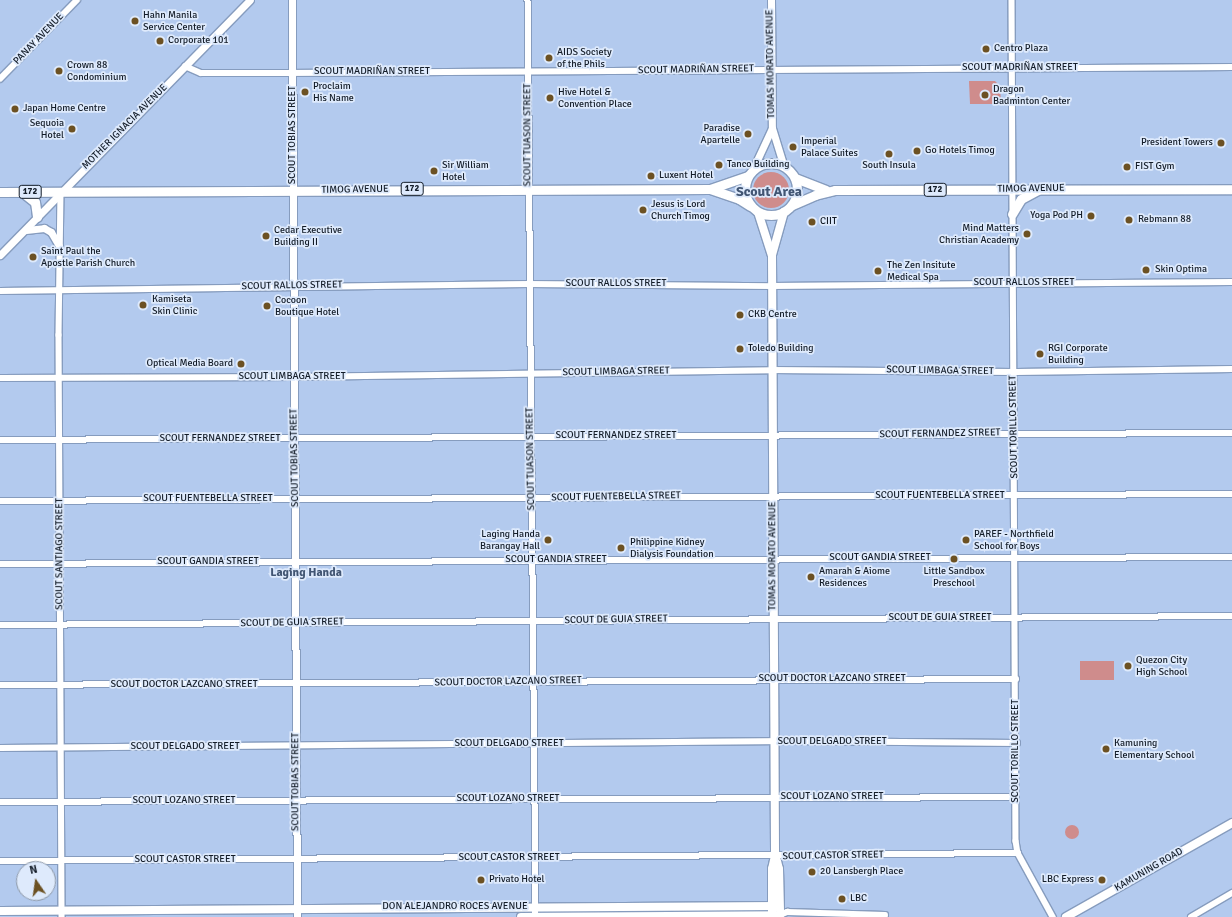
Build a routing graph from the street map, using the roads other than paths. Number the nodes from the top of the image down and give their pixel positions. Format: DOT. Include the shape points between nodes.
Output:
graph roads {
  1 [pos="77,0"];
  2 [pos="250,0"];
  3 [pos="292,0"];
  4 [pos="528,0"];
  5 [pos="771,0"];
  6 [pos="1012,0"];
  7 [pos="185,66"];
  8 [pos="1232,67"];
  9 [pos="1012,68"];
  10 [pos="771,70"];
  11 [pos="528,71"];
  12 [pos="293,73"];
  13 [pos="0,79"];
  14 [pos="772,128"];
  15 [pos="784,167"];
  16 [pos="750,174"];
  17 [pos="794,178"];
  18 [pos="1232,188"];
  19 [pos="528,189"];
  20 [pos="710,189"];
  21 [pos="1012,189"];
  22 [pos="1042,189"];
  23 [pos="293,190"];
  24 [pos="829,191"];
  25 [pos="0,192"];
  26 [pos="21,192"];
  27 [pos="61,192"];
  28 [pos="792,205"];
  29 [pos="754,210"];
  30 [pos="784,212"];
  31 [pos="1012,214"];
  32 [pos="37,217"];
  33 [pos="24,231"];
  34 [pos="59,246"];
  35 [pos="0,255"];
  36 [pos="772,256"];
  37 [pos="1232,282"];
  38 [pos="1013,283"];
  39 [pos="529,284"];
  40 [pos="294,285"];
  41 [pos="772,286"];
  42 [pos="59,290"];
  43 [pos="0,291"];
  44 [pos="1232,369"];
  45 [pos="772,370"];
  46 [pos="1013,372"];
  47 [pos="530,373"];
  48 [pos="59,377"];
  49 [pos="294,377"];
  50 [pos="0,378"];
  51 [pos="1015,433"];
  52 [pos="1232,433"];
  53 [pos="773,435"];
  54 [pos="531,437"];
  55 [pos="294,438"];
  56 [pos="0,440"];
  57 [pos="59,440"];
  58 [pos="1232,494"];
  59 [pos="773,495"];
  60 [pos="1014,496"];
  61 [pos="296,498"];
  62 [pos="532,498"];
  63 [pos="0,500"];
  64 [pos="60,500"];
  65 [pos="1232,557"];
  66 [pos="773,558"];
  67 [pos="1015,558"];
  68 [pos="532,561"];
  69 [pos="295,562"];
  70 [pos="60,563"];
  71 [pos="0,564"];
  72 [pos="1232,616"];
  73 [pos="774,617"];
  74 [pos="1015,618"];
  75 [pos="532,621"];
  76 [pos="295,622"];
  77 [pos="0,625"];
  78 [pos="60,625"];
  79 [pos="1016,678"];
  80 [pos="774,679"];
  81 [pos="533,682"];
  82 [pos="296,684"];
  83 [pos="0,685"];
  84 [pos="61,685"];
  85 [pos="774,741"];
  86 [pos="534,743"];
  87 [pos="1017,743"];
  88 [pos="296,746"];
  89 [pos="61,747"];
  90 [pos="0,748"];
  91 [pos="775,797"];
  92 [pos="1016,797"];
  93 [pos="534,798"];
  94 [pos="296,800"];
  95 [pos="0,802"];
  96 [pos="62,802"];
  97 [pos="1232,823"];
  98 [pos="1018,853"];
  99 [pos="775,856"];
  100 [pos="535,858"];
  101 [pos="296,859"];
  102 [pos="0,861"];
  103 [pos="62,861"];
  104 [pos="1232,893"];
  105 [pos="776,905"];
  106 [pos="616,906"];
  107 [pos="536,907"];
  108 [pos="297,908"];
  109 [pos="0,911"];
  110 [pos="62,914"];
  111 [pos="778,915"];
  112 [pos="885,915"];
  113 [pos="616,916"];
  114 [pos="750,916"];
  115 [pos="297,917"];
  116 [pos="521,917"];
  117 [pos="536,917"];
  118 [pos="1053,917"];
  119 [pos="1066,917"];
  120 [pos="1191,917"];
  1 -- 13 [label="street, PANAY AVENUE"];
  2 -- 7 [label="street, MOTHER IGNACIA AVENUE"];
  3 -- 12 [label="street, SCOUT TOBIAS STREET"];
  4 -- 11 [label="street, SCOUT TUASON STREET"];
  5 -- 10 [label="street, TOMAS MORATO AVENUE"];
  6 -- 9 [label="street, SCOUT TORILLO STREET"];
  7 -- 12 [label="street, SCOUT MADRIÑAN STREET" via="201,73"];
  7 -- 27 [label="street, MOTHER IGNACIA AVENUE"];
  8 -- 9 [label="street, SCOUT MADRIÑAN STREET"];
  9 -- 10 [label="street, SCOUT MADRIÑAN STREET"];
  9 -- 21 [label="street, SCOUT TORILLO STREET"];
  10 -- 11 [label="street, SCOUT MADRIÑAN STREET"];
  10 -- 14 [label="street, TOMAS MORATO AVENUE"];
  11 -- 12 [label="street, SCOUT MADRIÑAN STREET"];
  11 -- 19 [label="street, SCOUT TUASON STREET"];
  12 -- 23 [label="street, SCOUT TOBIAS STREET"];
  14 -- 15 [label="street, TOMAS MORATO AVENUE"];
  14 -- 16 [label="street, TOMAS MORATO AVENUE"];
  15 -- 16 [label="main road, 172" via="769,163"];
  15 -- 17 [label="main road, 172"];
  16 -- 20 [label="main road, TIMOG AVENUE / 172"];
  16 -- 29 [label="main road" via="744,192"];
  17 -- 24 [label="main road, TIMOG AVENUE / 172"];
  17 -- 28 [label="main road" via="797,194"];
  18 -- 22 [label="main road, TIMOG AVENUE / 172"];
  19 -- 20 [label="main road, TIMOG AVENUE / 172"];
  19 -- 23 [label="main road, TIMOG AVENUE / 172"];
  19 -- 39 [label="street, SCOUT TUASON STREET"];
  20 -- 29 [label="main road, TIMOG AVENUE / 172" via="738,199"];
  21 -- 22 [label="main road, TIMOG AVENUE / 172"];
  21 -- 24 [label="main road, TIMOG AVENUE / 172"];
  21 -- 31 [label="street, SCOUT TORILLO STREET"];
  22 -- 31 [label="main road" via="1023,198"];
  23 -- 27 [label="main road, TIMOG AVENUE / 172"];
  23 -- 40 [label="street, SCOUT TOBIAS STREET"];
  24 -- 28 [label="main road, TIMOG AVENUE / 172"];
  25 -- 26 [label="main road, TIMOG AVENUE / 172"];
  26 -- 27 [label="main road, TIMOG AVENUE / 172"];
  26 -- 32 [label="main road" via="35,202"];
  27 -- 32 [label="street, MOTHER IGNACIA AVENUE"];
  27 -- 34 [label="street, SCOUT SANTIAGO STREET"];
  28 -- 30 [label="main road, 172"];
  29 -- 30 [label="main road, 172" via="771,216"];
  29 -- 36 [label="main road, TOMAS MORATO AVENUE"];
  30 -- 36 [label="main road, TOMAS MORATO AVENUE"];
  31 -- 38 [label="street, SCOUT TORILLO STREET"];
  32 -- 33 [label="street, MOTHER IGNACIA AVENUE"];
  33 -- 34 [label="street" via="34,227 44,228 51,232"];
  33 -- 35 [label="street, MOTHER IGNACIA AVENUE"];
  34 -- 42 [label="street, SCOUT SANTIAGO STREET"];
  36 -- 41 [label="main road, TOMAS MORATO AVENUE"];
  37 -- 38 [label="street, SCOUT RALLOS STREET"];
  38 -- 41 [label="street, SCOUT RALLOS STREET"];
  38 -- 46 [label="street, SCOUT TORILLO STREET"];
  39 -- 40 [label="street, SCOUT RALLOS STREET"];
  39 -- 41 [label="street, SCOUT RALLOS STREET"];
  39 -- 47 [label="street, SCOUT TUASON STREET"];
  40 -- 42 [label="street, SCOUT RALLOS STREET"];
  40 -- 49 [label="street, SCOUT TOBIAS STREET"];
  41 -- 45 [label="main road, TOMAS MORATO AVENUE"];
  42 -- 43 [label="street, SCOUT RALLOS STREET"];
  42 -- 48 [label="street, SCOUT SANTIAGO STREET"];
  44 -- 46 [label="street, SCOUT LIMBAGA STREET"];
  45 -- 46 [label="street, SCOUT LIMBAGA STREET"];
  45 -- 47 [label="street, SCOUT LIMBAGA STREET"];
  45 -- 53 [label="main road, TOMAS MORATO AVENUE"];
  46 -- 51 [label="street, SCOUT TORILLO STREET"];
  47 -- 49 [label="street, SCOUT LIMBAGA STREET"];
  47 -- 54 [label="street, SCOUT TUASON STREET"];
  48 -- 49 [label="street, SCOUT LIMBAGA STREET"];
  48 -- 50 [label="street, SCOUT LIMBAGA STREET"];
  48 -- 57 [label="street, SCOUT SANTIAGO STREET"];
  49 -- 55 [label="street, SCOUT TOBIAS STREET"];
  51 -- 52 [label="street, SCOUT FERNANDEZ STREET"];
  51 -- 53 [label="street, SCOUT FERNANDEZ STREET"];
  51 -- 60 [label="street, SCOUT TORILLO STREET"];
  53 -- 54 [label="street, SCOUT FERNANDEZ STREET"];
  53 -- 59 [label="main road, TOMAS MORATO AVENUE"];
  54 -- 55 [label="street, SCOUT FERNANDEZ STREET"];
  54 -- 62 [label="street, SCOUT TUASON STREET"];
  55 -- 57 [label="street, SCOUT FERNANDEZ STREET"];
  55 -- 61 [label="street, SCOUT TOBIAS STREET"];
  56 -- 57 [label="street, SCOUT FERNANDEZ STREET"];
  57 -- 64 [label="street, SCOUT SANTIAGO STREET"];
  58 -- 60 [label="street, SCOUT FUENTEBELLA STREET"];
  59 -- 60 [label="street, SCOUT FUENTEBELLA STREET"];
  59 -- 62 [label="street, SCOUT FUENTEBELLA STREET"];
  59 -- 66 [label="main road, TOMAS MORATO AVENUE"];
  60 -- 67 [label="street, SCOUT TORILLO STREET"];
  61 -- 62 [label="street, SCOUT FUENTEBELLA STREET"];
  61 -- 64 [label="street, SCOUT FUENTEBELLA STREET"];
  61 -- 69 [label="street, SCOUT TOBIAS STREET"];
  62 -- 68 [label="street, SCOUT TUASON STREET"];
  63 -- 64 [label="street, SCOUT FUENTEBELLA STREET"];
  64 -- 70 [label="street, SCOUT SANTIAGO STREET"];
  65 -- 67 [label="street, SCOUT GANDIA STREET"];
  66 -- 67 [label="street, SCOUT GANDIA STREET"];
  66 -- 68 [label="street, SCOUT GANDIA STREET"];
  66 -- 73 [label="main road, TOMAS MORATO AVENUE"];
  67 -- 74 [label="street, SCOUT TORILLO STREET"];
  68 -- 69 [label="street, SCOUT GANDIA STREET"];
  68 -- 75 [label="street, SCOUT TUASON STREET"];
  69 -- 70 [label="street, SCOUT GANDIA STREET"];
  69 -- 76 [label="street, SCOUT TOBIAS STREET"];
  70 -- 71 [label="street, SCOUT GANDIA STREET"];
  70 -- 78 [label="street, SCOUT SANTIAGO STREET"];
  72 -- 74 [label="street, SCOUT DE GUIA STREET"];
  73 -- 74 [label="street, SCOUT DE GUIA STREET"];
  73 -- 75 [label="street, SCOUT DE GUIA STREET"];
  73 -- 80 [label="main road, TOMAS MORATO AVENUE"];
  74 -- 79 [label="street, SCOUT TORILLO STREET"];
  75 -- 76 [label="street, SCOUT DE GUIA STREET"];
  75 -- 81 [label="street, SCOUT TUASON STREET"];
  76 -- 78 [label="street, SCOUT DE GUIA STREET"];
  76 -- 82 [label="street, SCOUT TOBIAS STREET"];
  77 -- 78 [label="street, SCOUT DE GUIA STREET"];
  78 -- 84 [label="street, SCOUT SANTIAGO STREET"];
  79 -- 80 [label="street, SCOUT DOCTOR LAZCANO STREET"];
  79 -- 87 [label="street, SCOUT TORILLO STREET"];
  80 -- 81 [label="street, SCOUT DOCTOR LAZCANO STREET"];
  80 -- 85 [label="main road, TOMAS MORATO AVENUE"];
  81 -- 82 [label="street, SCOUT DOCTOR LAZCANO STREET"];
  81 -- 86 [label="street, SCOUT TUASON STREET"];
  82 -- 84 [label="street, SCOUT DOCTOR LAZCANO STREET"];
  82 -- 88 [label="street, SCOUT TOBIAS STREET"];
  83 -- 84 [label="street, SCOUT DOCTOR LAZCANO STREET"];
  84 -- 89 [label="street, SCOUT SANTIAGO STREET"];
  85 -- 86 [label="street, SCOUT DELGADO STREET"];
  85 -- 87 [label="street, SCOUT DELGADO STREET"];
  85 -- 91 [label="main road, TOMAS MORATO AVENUE"];
  86 -- 88 [label="street, SCOUT DELGADO STREET"];
  86 -- 93 [label="street, SCOUT TUASON STREET"];
  87 -- 92 [label="street, SCOUT TORILLO STREET"];
  88 -- 89 [label="street, SCOUT DELGADO STREET"];
  88 -- 94 [label="street, SCOUT TOBIAS STREET"];
  89 -- 90 [label="street, SCOUT DELGADO STREET"];
  89 -- 96 [label="street, SCOUT SANTIAGO STREET"];
  91 -- 92 [label="street, SCOUT LOZANO STREET"];
  91 -- 93 [label="street, SCOUT LOZANO STREET"];
  91 -- 99 [label="main road, TOMAS MORATO AVENUE"];
  92 -- 98 [label="street, SCOUT TORILLO STREET"];
  93 -- 94 [label="street, SCOUT LOZANO STREET"];
  93 -- 100 [label="street, SCOUT TUASON STREET"];
  94 -- 96 [label="street, SCOUT LOZANO STREET"];
  94 -- 101 [label="street, SCOUT TOBIAS STREET"];
  95 -- 96 [label="street, SCOUT LOZANO STREET"];
  96 -- 103 [label="street, SCOUT SANTIAGO STREET"];
  97 -- 119 [label="main road, KAMUNING ROAD"];
  98 -- 99 [label="street, SCOUT CASTOR STREET"];
  98 -- 118 [label="street, SCOUT TORILLO STREET"];
  99 -- 100 [label="street, SCOUT CASTOR STREET"];
  99 -- 105 [label="main road, TOMAS MORATO AVENUE" via="772,869"];
  100 -- 101 [label="street, SCOUT CASTOR STREET"];
  100 -- 107 [label="street, SCOUT TUASON STREET"];
  101 -- 103 [label="street, SCOUT CASTOR STREET"];
  101 -- 108 [label="street, SCOUT TOBIAS STREET"];
  102 -- 103 [label="street, SCOUT CASTOR STREET"];
  103 -- 110 [label="street, SCOUT SANTIAGO STREET"];
  104 -- 120 [label="street"];
  105 -- 106 [label="main road, DON ALEJANDRO ROCES AVENUE"];
  105 -- 111 [label="main road, TOMAS MORATO AVENUE"];
  105 -- 111 [label="street"];
  106 -- 107 [label="main road, DON ALEJANDRO ROCES AVENUE"];
  106 -- 113 [label="main road"];
  107 -- 108 [label="main road, DON ALEJANDRO ROCES AVENUE"];
  107 -- 117 [label="street, SCOUT TUASON STREET"];
  108 -- 110 [label="main road, DON ALEJANDRO ROCES AVENUE"];
  108 -- 115 [label="street, SCOUT TOBIAS STREET"];
  109 -- 110 [label="main road, DON ALEJANDRO ROCES AVENUE"];
  111 -- 112 [label="street, DON ALEJANDRO ROCES AVENUE"];
  111 -- 114 [label="main road, DON ALEJANDRO ROCES AVENUE"];
  113 -- 114 [label="main road, DON ALEJANDRO ROCES AVENUE"];
  113 -- 117 [label="main road, DON ALEJANDRO ROCES AVENUE"];
  116 -- 117 [label="main road, DON ALEJANDRO ROCES AVENUE"];
}
